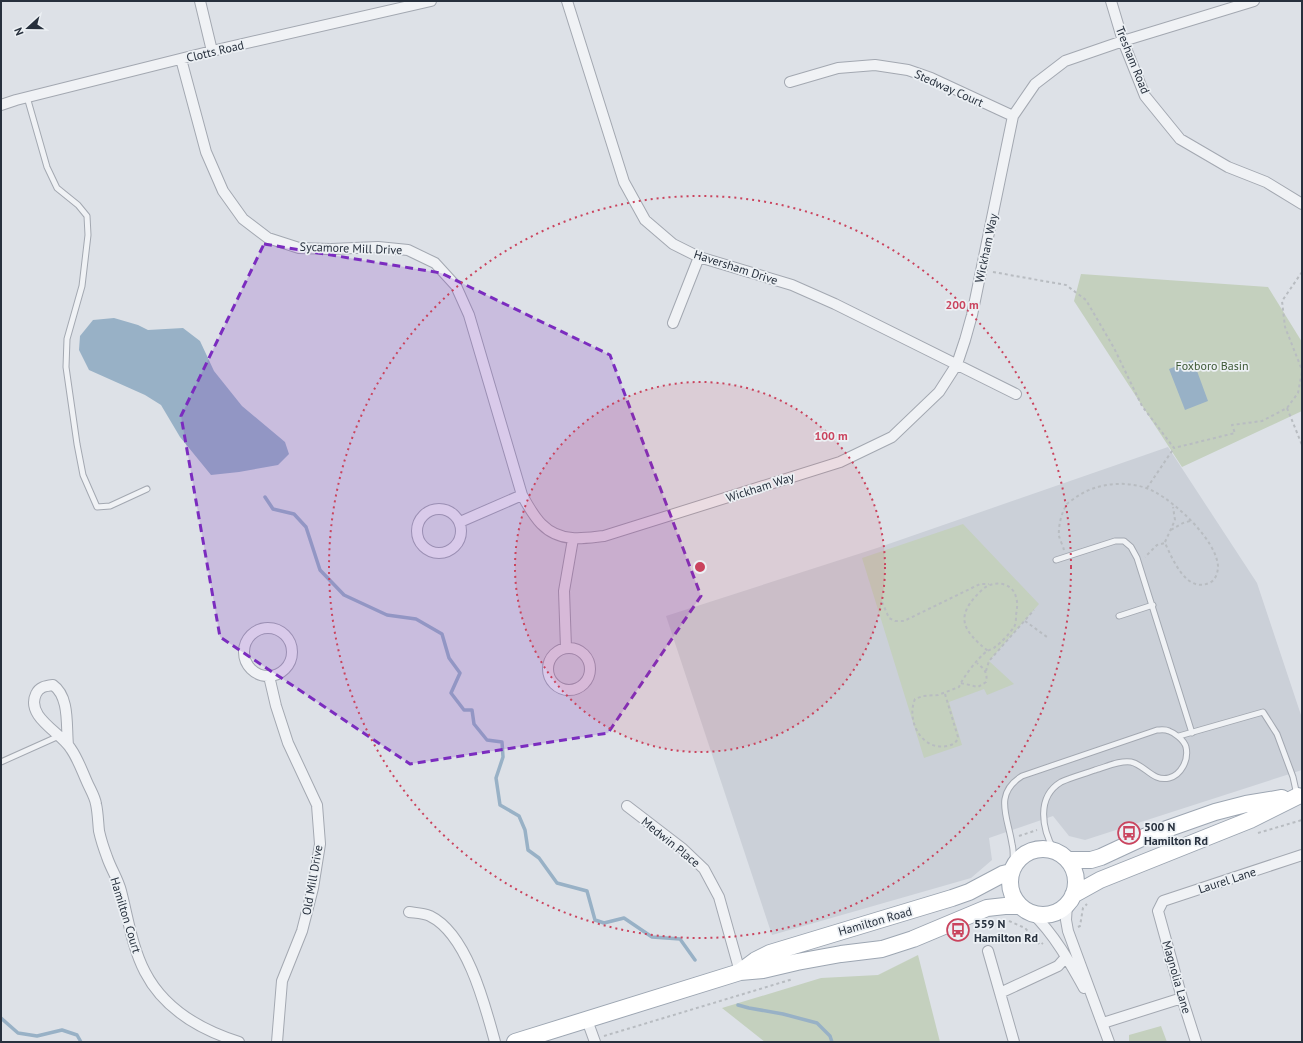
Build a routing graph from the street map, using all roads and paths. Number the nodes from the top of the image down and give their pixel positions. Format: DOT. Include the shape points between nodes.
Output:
graph roads {
  1 [pos="200,1"];
  2 [pos="431,1"];
  3 [pos="567,1"];
  4 [pos="1111,1"];
  5 [pos="1254,1"];
  6 [pos="1124,41"];
  7 [pos="212,51"];
  8 [pos="180,59"];
  9 [pos="790,82"];
  10 [pos="27,97"];
  11 [pos="1,105"];
  12 [pos="1013,116"];
  13 [pos="1302,204"];
  14 [pos="698,257"];
  15 [pos="981,270"];
  16 [pos="1302,272"];
  17 [pos="673,323"];
  18 [pos="957,364"];
  19 [pos="1302,371"];
  20 [pos="1016,394"];
  21 [pos="1287,408"];
  22 [pos="1302,445"];
  23 [pos="1174,448"];
  24 [pos="1147,488"];
  25 [pos="147,489"];
  26 [pos="522,495"];
  27 [pos="1173,505"];
  28 [pos="460,522"];
  29 [pos="1190,522"];
  30 [pos="1171,530"];
  31 [pos="573,539"];
  32 [pos="1165,542"];
  33 [pos="1066,557"];
  34 [pos="1056,560"];
  35 [pos="1139,563"];
  36 [pos="990,585"];
  37 [pos="882,602"];
  38 [pos="1153,605"];
  39 [pos="1034,610"];
  40 [pos="1119,616"];
  41 [pos="1026,621"];
  42 [pos="1047,637"];
  43 [pos="566,648"];
  44 [pos="988,651"];
  45 [pos="977,663"];
  46 [pos="986,671"];
  47 [pos="268,676"];
  48 [pos="961,683"];
  49 [pos="944,694"];
  50 [pos="1192,733"];
  51 [pos="59,736"];
  52 [pos="1178,736"];
  53 [pos="68,745"];
  54 [pos="1,762"];
  55 [pos="1300,795"];
  56 [pos="627,806"];
  57 [pos="1037,830"];
  58 [pos="1018,837"];
  59 [pos="1054,850"];
  60 [pos="1302,856"];
  61 [pos="1068,860"];
  62 [pos="1012,869"];
  63 [pos="1070,899"];
  64 [pos="1088,902"];
  65 [pos="1026,910"];
  66 [pos="1158,911"];
  67 [pos="408,912"];
  68 [pos="1006,920"];
  69 [pos="1074,929"];
  70 [pos="1046,941"];
  71 [pos="988,951"];
  72 [pos="1066,957"];
  73 [pos="740,972"];
  74 [pos="798,977"];
  75 [pos="1000,993"];
  76 [pos="1182,998"];
  77 [pos="587,1020"];
  78 [pos="1103,1023"];
  79 [pos="594,1041"];
  80 [pos="239,1042"];
  81 [pos="277,1042"];
  82 [pos="495,1042"];
  83 [pos="516,1042"];
  84 [pos="1014,1042"];
  85 [pos="1109,1042"];
  86 [pos="1196,1042"];
  1 -- 7 [label="street"];
  2 -- 7 [label="street, Clotts Road"];
  3 -- 14 [label="street, Haversham Drive" via="624,182 646,220 672,244"];
  4 -- 6 [label="street, Tresham Road"];
  5 -- 6 [label="street, Wickham Way"];
  6 -- 12 [label="street, Wickham Way" via="1065,60 1035,84"];
  6 -- 13 [label="street, Tresham Road" via="1145,96 1180,139 1228,167 1266,182"];
  7 -- 8 [label="street, Clotts Road"];
  8 -- 10 [label="street, Clotts Road"];
  8 -- 26 [label="street, Sycamore Mill Drive" via="206,152 223,191 243,219 268,238 299,248 378,247 408,250 435,263 456,286 469,315"];
  9 -- 12 [label="street, Stedway Court" via="838,68 875,65 908,70"];
  10 -- 11 [label="street, Clotts Road"];
  10 -- 25 [label="lane" via="47,167 57,188 88,216 82,286 67,339 66,367 83,475 98,507 110,506"];
  12 -- 15 [label="street, Wickham Way"];
  14 -- 17 [label="street"];
  14 -- 18 [label="street, Haversham Drive" via="792,285"];
  15 -- 18 [label="street, Wickham Way" via="972,315"];
  15 -- 23 [label="path" via="1066,285 1086,300 1114,348 1142,406"];
  16 -- 19 [label="path" via="1282,301 1286,327"];
  18 -- 20 [label="street, Haversham Drive"];
  18 -- 31 [label="street, Wickham Way" via="939,392 892,437 840,462 604,536"];
  19 -- 21 [label="path" via="1298,393"];
  21 -- 22 [label="path"];
  21 -- 23 [label="path" via="1262,421 1232,424 1236,433"];
  23 -- 24 [label="path"];
  24 -- 27 [label="path"];
  24 -- 33 [label="path" via="1119,484 1099,487 1081,493 1067,504 1061,518 1059,536"];
  26 -- 28 [label="street"];
  26 -- 31 [label="street, Sycamore Mill Drive" via="539,522 560,536"];
  27 -- 29 [label="path" via="1185,514"];
  27 -- 30 [label="path" via="1174,520"];
  28 -- 28 [label="street" via="453,513 443,508 432,509 423,515 417,524 416,535 421,545 429,552 440,554 458,543 462,532"];
  29 -- 30 [label="path"];
  29 -- 32 [label="path" via="1206,539 1216,558 1218,567 1214,581 1205,586 1190,582 1173,561"];
  30 -- 32 [label="path"];
  31 -- 43 [label="street" via="564,591"];
  32 -- 35 [label="path" via="1157,545"];
  33 -- 34 [label="lane"];
  33 -- 35 [label="lane" via="1115,541 1124,541 1131,547"];
  35 -- 38 [label="lane"];
  36 -- 37 [label="path" via="980,584 904,621 888,618"];
  36 -- 44 [label="path" via="974,598 964,613 968,632"];
  36 -- 44 [label="path" via="998,583 1010,586 1017,602 1014,627 996,647"];
  38 -- 40 [label="lane"];
  38 -- 50 [label="lane"];
  39 -- 41 [label="path"];
  41 -- 42 [label="path"];
  41 -- 46 [label="path" via="989,661"];
  43 -- 43 [label="street" via="556,652 550,660 548,670 558,687 567,690 578,689 586,683 590,663 585,654 576,649"];
  44 -- 45 [label="path"];
  45 -- 46 [label="path"];
  45 -- 48 [label="path"];
  46 -- 48 [label="path" via="986,682 978,687"];
  47 -- 47 [label="street" via="253,671 248,665 244,649 251,635 266,628 280,632 286,637 292,651 288,665 283,671"];
  47 -- 81 [label="street, Old Mill Drive" via="288,743 317,805 320,844 313,888 302,931 282,981"];
  48 -- 49 [label="path" via="959,687"];
  49 -- 49 [label="path" via="918,697 912,705 919,736 928,744 937,747 951,745 958,737"];
  50 -- 52 [label="lane"];
  50 -- 55 [label="lane" via="1263,712 1277,734"];
  51 -- 53 [label="street, Hamilton Court"];
  51 -- 53 [label="street, Hamilton Court" via="43,721 34,707 33,700 38,690 45,686 53,685 59,689 63,697"];
  51 -- 54 [label="lane"];
  52 -- 59 [label="lane" via="1186,746 1186,761 1178,774 1167,778 1156,777 1131,762 1121,762 1060,783 1050,794 1043,815 1046,835"];
  52 -- 62 [label="lane" via="1168,730 1157,730 1015,780 1005,795 1004,804 1013,845"];
  53 -- 80 [label="street, Hamilton Court" via="96,803 99,831 121,889 135,948 145,972 164,1000 190,1021"];
  55 -- 61 [label="main road" via="1215,812 1144,837 1101,858"];
  55 -- 63 [label="main road" via="1250,820 1100,880"];
  56 -- 73 [label="street, Medwin Place" via="683,849 704,869 719,897"];
  57 -- 58 [label="path"];
  59 -- 61 [label="main road"];
  59 -- 62 [label="main road" via="1044,848 1026,852"];
  60 -- 66 [label="street, Laurel Lane" via="1163,901"];
  61 -- 63 [label="main road" via="1073,868 1076,886"];
  62 -- 65 [label="main road" via="1010,890 1014,899"];
  62 -- 73 [label="main road, Hamilton Road" via="952,898 770,953"];
  63 -- 65 [label="main road" via="1060,910 1051,914 1041,915"];
  63 -- 78 [label="street" via="1066,920 1068,931"];
  64 -- 69 [label="path" via="1083,908 1080,926"];
  65 -- 72 [label="street" via="1044,925"];
  65 -- 73 [label="main road, Hamilton Road" via="1005,906 987,908 882,949"];
  66 -- 76 [label="street, Magnolia Lane"];
  67 -- 82 [label="street" via="430,916 460,947 478,987"];
  68 -- 70 [label="path" via="1024,928 1040,945"];
  71 -- 75 [label="street"];
  72 -- 75 [label="street" via="1058,966"];
  72 -- 78 [label="street"];
  73 -- 77 [label="main road, Hamilton Road"];
  74 -- 79 [label="path"];
  75 -- 84 [label="street"];
  76 -- 78 [label="street"];
  76 -- 86 [label="street, Magnolia Lane"];
  77 -- 79 [label="street"];
  77 -- 83 [label="main road, Hamilton Road"];
  78 -- 85 [label="street"];
}
